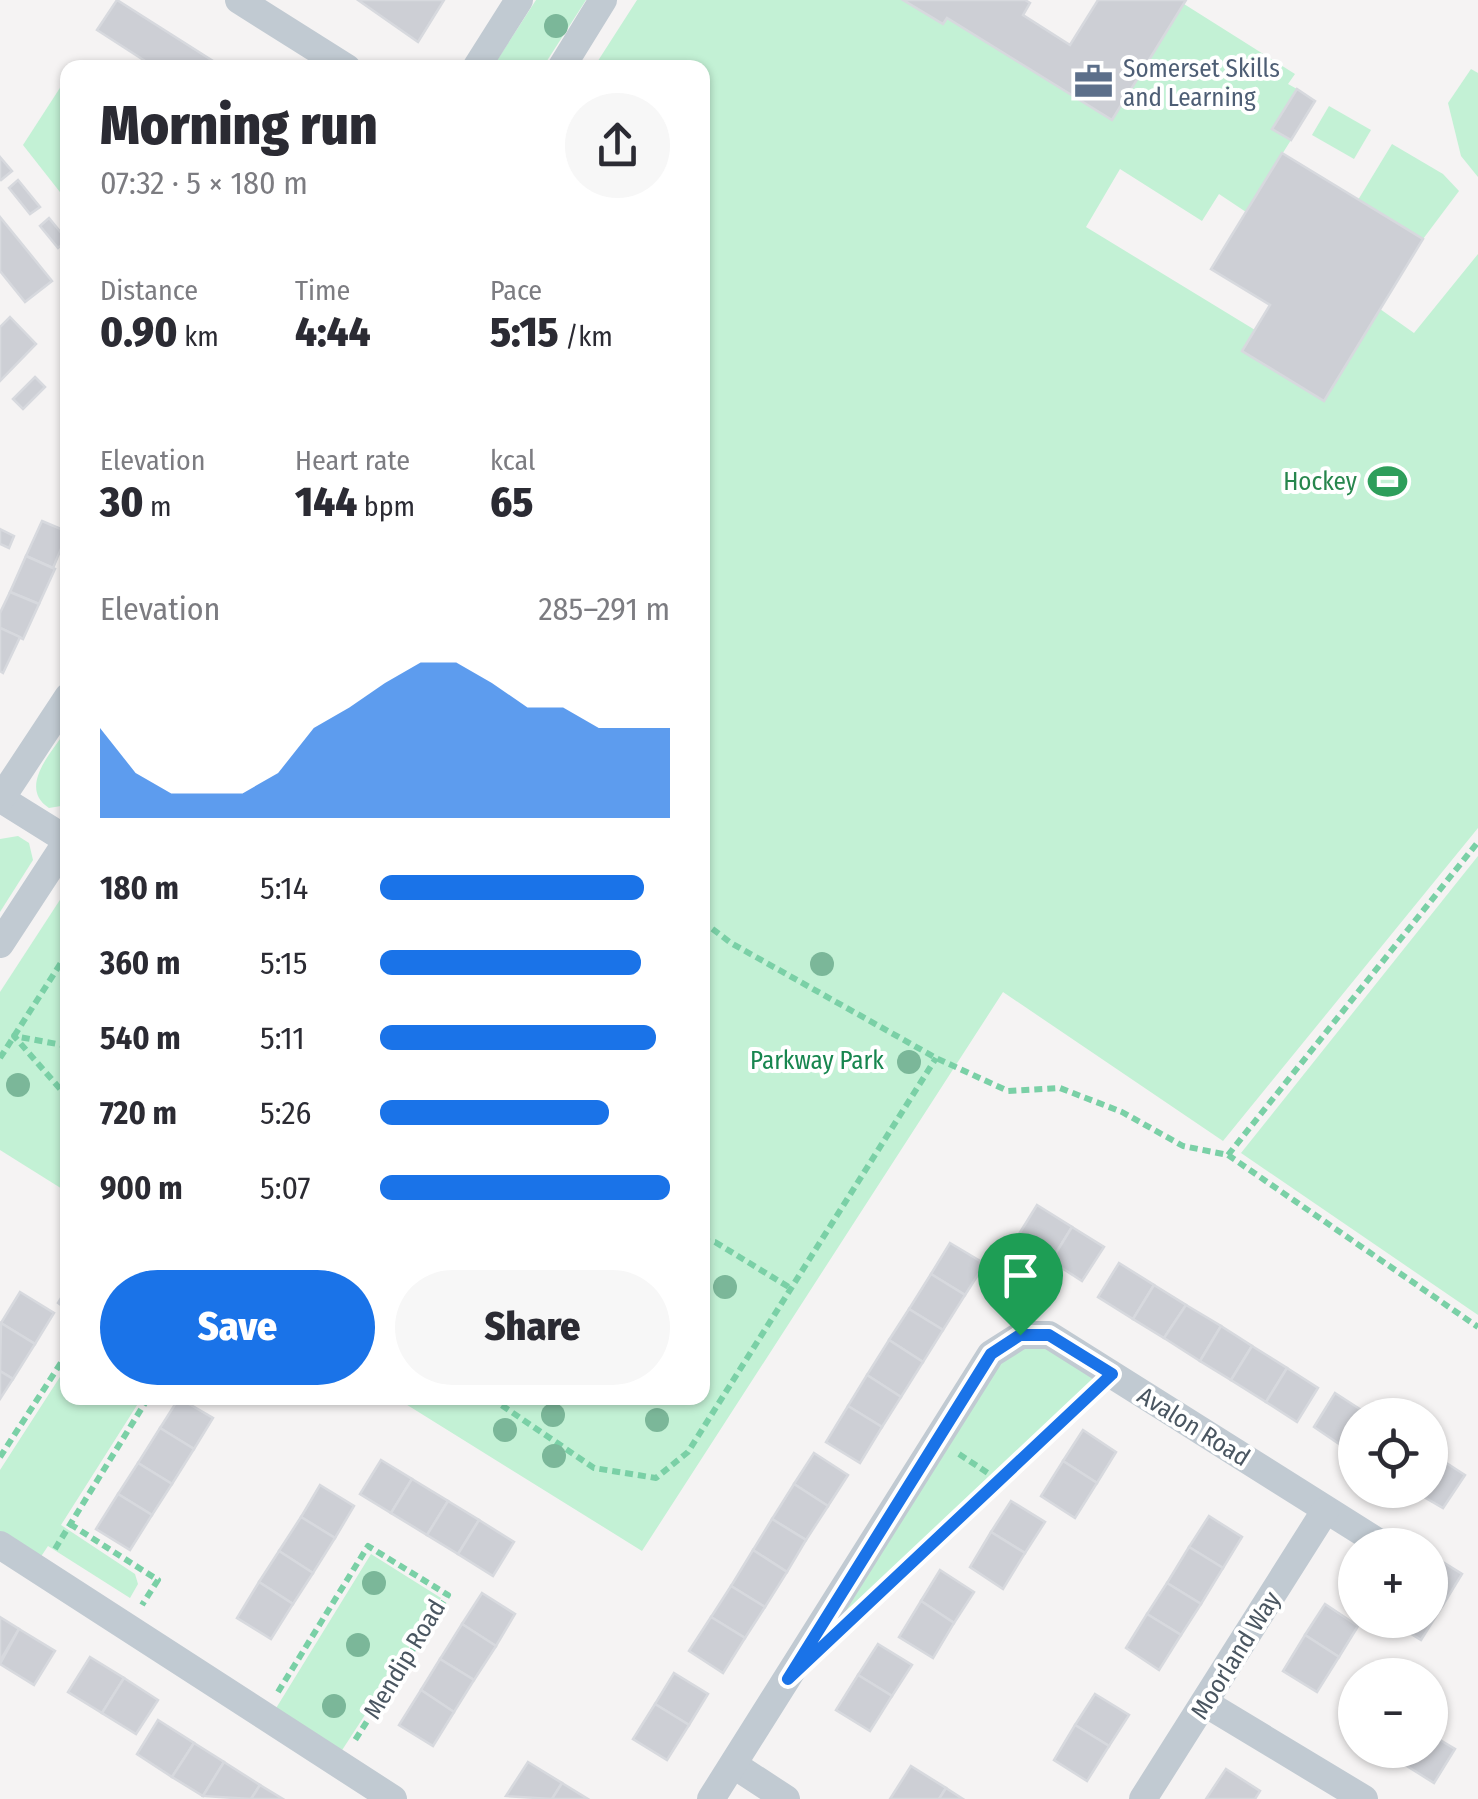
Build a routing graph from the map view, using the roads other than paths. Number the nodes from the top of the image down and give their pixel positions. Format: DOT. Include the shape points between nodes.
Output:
graph roads {
  1 [pos="239,0"];
  2 [pos="519,0"];
  3 [pos="603,0"];
  4 [pos="333,60"];
  5 [pos="481,60"];
  6 [pos="566,60"];
  7 [pos="60,708"];
  8 [pos="0,800"];
  9 [pos="60,836"];
  10 [pos="60,851"];
  11 [pos="0,944"];
  12 [pos="1325,1511"];
  13 [pos="1354,1528"];
  14 [pos="0,1545"];
  15 [pos="1206,1703"];
  16 [pos="734,1765"];
  17 [pos="393,1799"];
  18 [pos="710,1799"];
  19 [pos="786,1799"];
  20 [pos="1143,1799"];
  21 [pos="1364,1799"];
  1 -- 4 [label="street"];
  2 -- 5 [label="street"];
  3 -- 6 [label="street"];
  7 -- 8 [label="street"];
  8 -- 9 [label="street"];
  10 -- 11 [label="street"];
  12 -- 13 [label="street, Avalon Road"];
  12 -- 15 [label="street, Moorland Way"];
  12 -- 16 [label="street, Avalon Road" via="1049,1335 1020,1335 991,1354"];
  14 -- 17 [label="street"];
  15 -- 20 [label="street, Moorland Way"];
  15 -- 21 [label="street"];
  16 -- 18 [label="street, Avalon Road"];
  16 -- 19 [label="street"];
}
